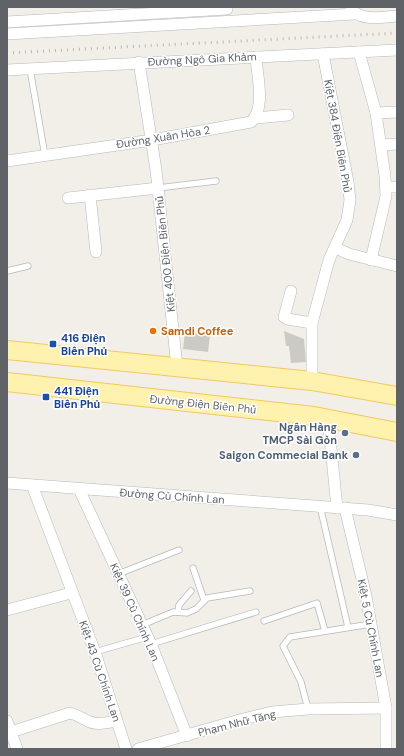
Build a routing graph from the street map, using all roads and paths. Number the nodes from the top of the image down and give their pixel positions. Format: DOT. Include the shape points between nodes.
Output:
graph roads {
  1 [pos="227,9"];
  2 [pos="353,11"];
  3 [pos="397,16"];
  4 [pos="7,22"];
  5 [pos="7,34"];
  6 [pos="397,50"];
  7 [pos="359,52"];
  8 [pos="323,54"];
  9 [pos="256,57"];
  10 [pos="139,62"];
  11 [pos="30,69"];
  12 [pos="7,70"];
  13 [pos="397,112"];
  14 [pos="376,113"];
  15 [pos="288,116"];
  16 [pos="256,118"];
  17 [pos="152,140"];
  18 [pos="397,144"];
  19 [pos="382,145"];
  20 [pos="45,156"];
  21 [pos="7,161"];
  22 [pos="216,181"];
  23 [pos="391,187"];
  24 [pos="158,188"];
  25 [pos="90,195"];
  26 [pos="68,198"];
  27 [pos="336,248"];
  28 [pos="96,252"];
  29 [pos="371,260"];
  30 [pos="28,266"];
  31 [pos="397,266"];
  32 [pos="7,271"];
  33 [pos="291,292"];
  34 [pos="312,323"];
  35 [pos="7,350"];
  36 [pos="177,367"];
  37 [pos="312,381"];
  38 [pos="7,382"];
  39 [pos="397,396"];
  40 [pos="328,418"];
  41 [pos="397,432"];
  42 [pos="7,483"];
  43 [pos="32,485"];
  44 [pos="79,489"];
  45 [pos="320,506"];
  46 [pos="341,508"];
  47 [pos="397,515"];
  48 [pos="179,550"];
  49 [pos="193,568"];
  50 [pos="118,574"];
  51 [pos="191,591"];
  52 [pos="250,591"];
  53 [pos="71,593"];
  54 [pos="204,600"];
  55 [pos="7,610"];
  56 [pos="178,612"];
  57 [pos="256,612"];
  58 [pos="264,621"];
  59 [pos="371,624"];
  60 [pos="142,625"];
  61 [pos="348,627"];
  62 [pos="325,631"];
  63 [pos="149,641"];
  64 [pos="95,652"];
  65 [pos="386,708"];
  66 [pos="308,709"];
  67 [pos="118,721"];
  68 [pos="9,727"];
  69 [pos="187,736"];
  70 [pos="17,749"];
  71 [pos="126,749"];
  72 [pos="138,749"];
  73 [pos="386,749"];
  1 -- 4 [label="street"];
  2 -- 3 [label="street" via="363,17"];
  2 -- 5 [label="street"];
  6 -- 7 [label="street, Đường Ngô Gia Khảm"];
  7 -- 8 [label="street, Đường Ngô Gia Khảm"];
  7 -- 14 [label="street"];
  8 -- 9 [label="street, Đường Ngô Gia Khảm"];
  8 -- 27 [label="street, Kiệt 384 Điện Biên Phủ" via="350,200 347,220"];
  9 -- 10 [label="street, Đường Ngô Gia Khảm"];
  9 -- 16 [label="street" via="260,103"];
  10 -- 11 [label="street, Đường Ngô Gia Khảm"];
  10 -- 17 [label="street, Kiệt 400 Điện Biên Phủ"];
  11 -- 12 [label="street, Đường Ngô Gia Khảm"];
  11 -- 20 [label="lane"];
  13 -- 14 [label="street"];
  14 -- 19 [label="street"];
  15 -- 16 [label="street, Đường Xuân Hòa 2"];
  16 -- 17 [label="street, Đường Xuân Hòa 2" via="251,122"];
  17 -- 20 [label="street, Đường Xuân Hòa 2"];
  17 -- 24 [label="street, Kiệt 400 Điện Biên Phủ"];
  18 -- 19 [label="street"];
  19 -- 23 [label="street"];
  20 -- 21 [label="street, Đường Xuân Hòa 2"];
  22 -- 24 [label="lane"];
  23 -- 29 [label="street" via="386,196"];
  24 -- 25 [label="street, Kiệt 400 Điện Biên Phủ"];
  24 -- 36 [label="street, Kiệt 400 Điện Biên Phủ"];
  25 -- 26 [label="street, Kiệt 400 Điện Biên Phủ"];
  25 -- 28 [label="street"];
  27 -- 29 [label="street"];
  27 -- 34 [label="street, Kiệt 384 Điện Biên Phủ" via="329,260"];
  29 -- 31 [label="street"];
  30 -- 32 [label="lane"];
  33 -- 34 [label="street" via="284,317 287,320"];
  34 -- 37 [label="street, Kiệt 384 Điện Biên Phủ"];
  35 -- 36 [label="main road"];
  36 -- 37 [label="main road"];
  37 -- 39 [label="main road"];
  38 -- 40 [label="main road, Đường Điện Biên Phủ"];
  40 -- 41 [label="main road, Đường Điện Biên Phủ"];
  40 -- 46 [label="street"];
  42 -- 43 [label="street, Đường Cù Chính Lan"];
  43 -- 44 [label="street, Đường Cù Chính Lan"];
  43 -- 53 [label="street, Kiệt 43 Cù Chính Lan"];
  44 -- 45 [label="street, Đường Cù Chính Lan"];
  44 -- 50 [label="street, Kiệt 39 Cù Chính Lan"];
  45 -- 46 [label="street, Đường Cù Chính Lan"];
  45 -- 61 [label="lane"];
  46 -- 47 [label="street, Đường Cù Chính Lan"];
  46 -- 59 [label="street, Kiệt 5 Cù Chính Lan"];
  48 -- 50 [label="lane"];
  49 -- 54 [label="lane"];
  50 -- 60 [label="street, Kiệt 39 Cù Chính Lan"];
  51 -- 56 [label="lane" via="179,605"];
  52 -- 54 [label="lane"];
  53 -- 55 [label="street"];
  53 -- 64 [label="street, Kiệt 43 Cù Chính Lan"];
  54 -- 56 [label="lane" via="196,609 187,613"];
  56 -- 60 [label="lane"];
  57 -- 63 [label="lane"];
  58 -- 62 [label="lane" via="317,603"];
  59 -- 61 [label="lane"];
  59 -- 65 [label="street, Kiệt 5 Cù Chính Lan"];
  60 -- 63 [label="street, Kiệt 39 Cù Chính Lan"];
  61 -- 62 [label="lane"];
  62 -- 66 [label="lane" via="290,637 282,646 301,682"];
  63 -- 64 [label="lane"];
  63 -- 69 [label="street, Kiệt 39 Cù Chính Lan"];
  64 -- 67 [label="street, Kiệt 43 Cù Chính Lan"];
  65 -- 66 [label="street, Phạm Nhữ Tăng"];
  65 -- 73 [label="street, Kiệt 5 Cù Chính Lan"];
  66 -- 69 [label="street, Phạm Nhữ Tăng" via="272,712"];
  67 -- 68 [label="street" via="96,724 70,713"];
  67 -- 71 [label="street, Kiệt 43 Cù Chính Lan"];
  68 -- 70 [label="street"];
  69 -- 72 [label="street, Phạm Nhữ Tăng"];
}
